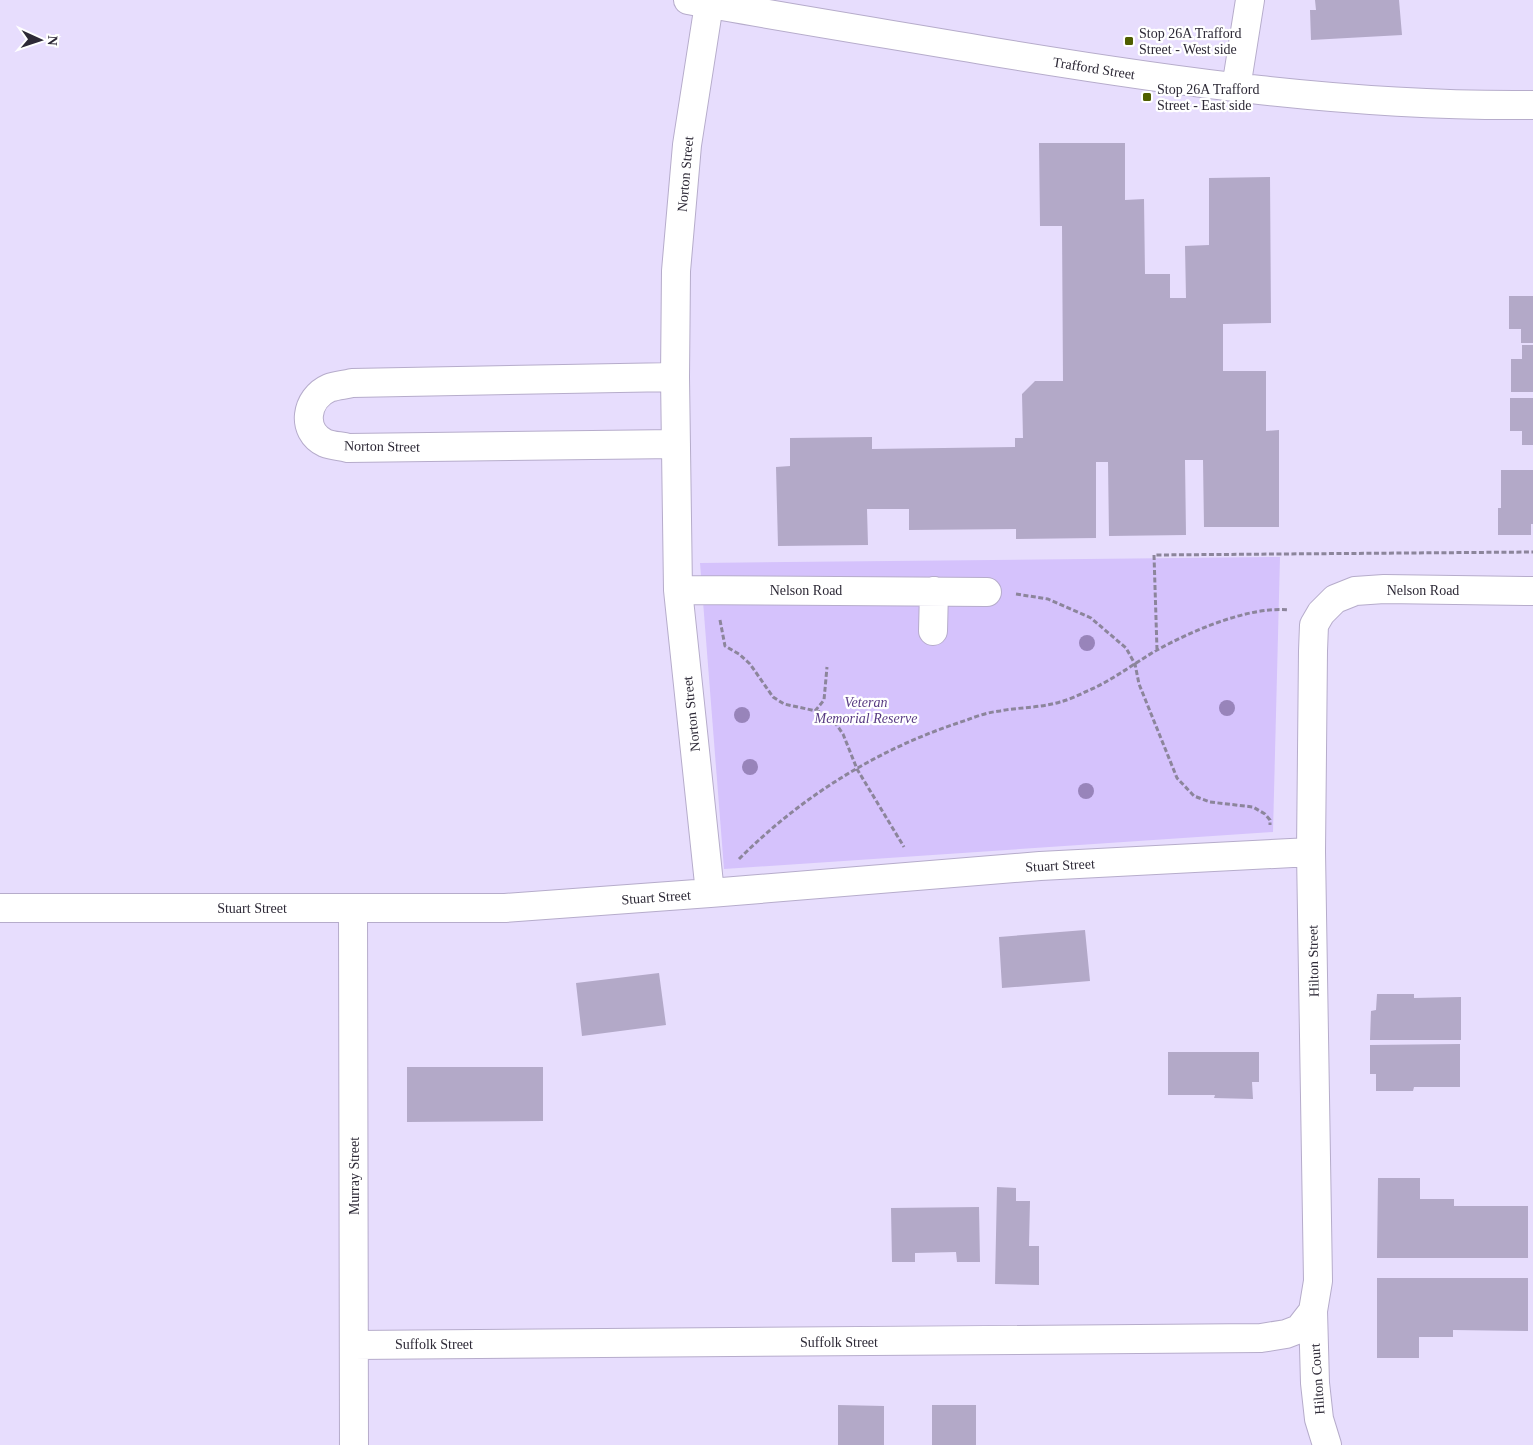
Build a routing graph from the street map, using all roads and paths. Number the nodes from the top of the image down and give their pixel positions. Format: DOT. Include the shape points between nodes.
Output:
graph roads {
  1 [pos="1250,0"];
  2 [pos="698,2"];
  3 [pos="1236,88"];
  4 [pos="1533,105"];
  5 [pos="675,376"];
  6 [pos="676,444"];
  7 [pos="1533,552"];
  8 [pos="678,590"];
  9 [pos="716,590"];
  10 [pos="934,591"];
  11 [pos="1533,591"];
  12 [pos="987,592"];
  13 [pos="1321,613"];
  14 [pos="933,631"];
  15 [pos="1157,650"];
  16 [pos="1135,664"];
  17 [pos="827,667"];
  18 [pos="815,711"];
  19 [pos="857,769"];
  20 [pos="908,852"];
  21 [pos="1311,852"];
  22 [pos="1270,854"];
  23 [pos="740,859"];
  24 [pos="710,893"];
  25 [pos="0,908"];
  26 [pos="353,908"];
  27 [pos="1313,1311"];
  28 [pos="354,1345"];
  29 [pos="354,1445"];
  30 [pos="1327,1445"];
  1 -- 3 [label="street"];
  2 -- 3 [label="street, Trafford Street" via="1117,72"];
  2 -- 5 [label="street, Norton Street" via="676,271"];
  3 -- 4 [label="street, Trafford Street" via="1339,98"];
  5 -- 6 [label="street, Norton Street"];
  5 -- 6 [label="street, Norton Street" via="352,383 328,388 312,402 308,418 314,434 325,443 348,448"];
  6 -- 8 [label="street, Norton Street"];
  7 -- 15 [label="path" via="1154,554"];
  8 -- 9 [label="street, Nelson Road"];
  8 -- 24 [label="street, Norton Street"];
  9 -- 10 [label="street, Nelson Road"];
  9 -- 18 [label="path" via="725,646 750,664 773,697 784,704"];
  10 -- 12 [label="street, Nelson Road"];
  10 -- 14 [label="street"];
  11 -- 13 [label="street, Nelson Road" via="1355,591 1335,598"];
  12 -- 16 [label="path" via="1048,599 1091,618 1126,648"];
  13 -- 15 [label="path" via="1278,609 1230,618"];
  13 -- 21 [label="street, Hilton Street" via="1314,625"];
  15 -- 16 [label="path"];
  16 -- 19 [label="path" via="1087,691 1059,702 967,720 899,746"];
  16 -- 22 [label="path" via="1139,684 1177,778 1194,796 1210,802 1253,806 1265,814 1270,820"];
  17 -- 18 [label="path" via="824,700"];
  18 -- 19 [label="path" via="834,721"];
  19 -- 20 [label="path"];
  19 -- 23 [label="path" via="797,808"];
  21 -- 22 [label="street, Stuart Street"];
  21 -- 27 [label="street, Hilton Street" via="1318,1281"];
  22 -- 24 [label="street, Stuart Street" via="1040,866"];
  24 -- 26 [label="street, Stuart Street" via="505,908"];
  25 -- 26 [label="street, Stuart Street"];
  26 -- 28 [label="street, Murray Street"];
  27 -- 28 [label="street, Suffolk Street" via="1299,1329 1261,1338"];
  27 -- 30 [label="street, Hilton Court" via="1315,1383"];
  28 -- 29 [label="street, Murray Street"];
}
